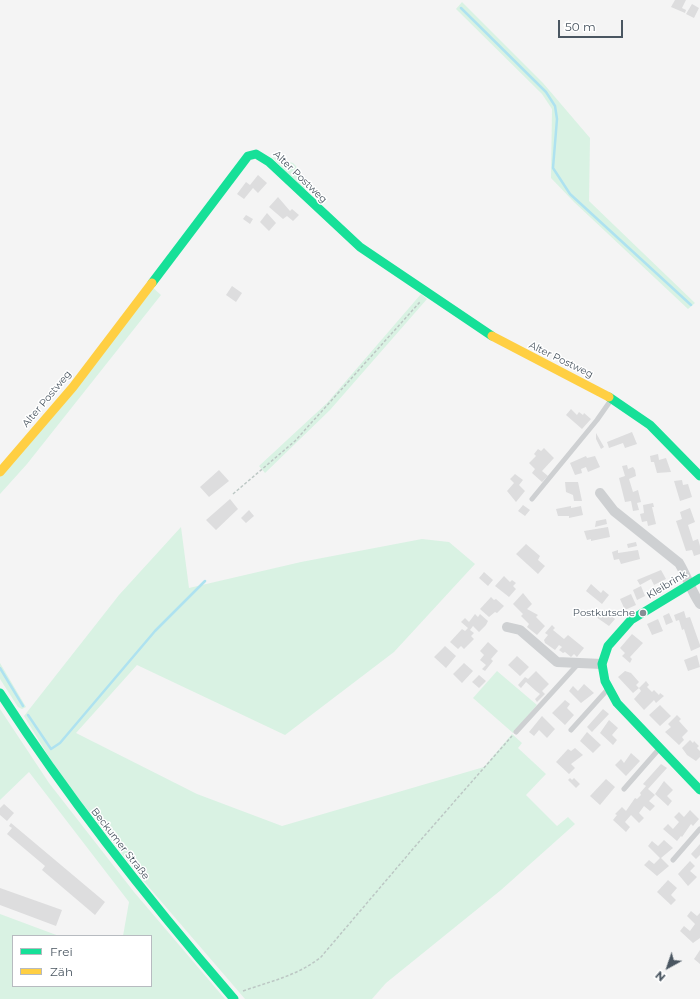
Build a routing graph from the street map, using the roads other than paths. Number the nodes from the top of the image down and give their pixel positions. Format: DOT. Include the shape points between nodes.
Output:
graph roads {
  1 [pos="612,398"];
  2 [pos="0,472"];
  3 [pos="700,476"];
  4 [pos="600,493"];
  5 [pos="532,499"];
  6 [pos="700,578"];
  7 [pos="690,585"];
  8 [pos="700,604"];
  9 [pos="507,627"];
  10 [pos="578,664"];
  11 [pos="602,664"];
  12 [pos="608,689"];
  13 [pos="0,693"];
  14 [pos="571,730"];
  15 [pos="516,732"];
  16 [pos="660,747"];
  17 [pos="624,789"];
  18 [pos="700,790"];
  19 [pos="700,828"];
  20 [pos="673,860"];
  21 [pos="233,997"];
  1 -- 2 [label="street, Alter Postweg" via="497,340 427,294 360,247 262,156 256,154 248,156 73,387"];
  1 -- 3 [label="street, Alter Postweg" via="650,425"];
  1 -- 5 [label="lane"];
  4 -- 7 [label="street" via="614,511 679,563"];
  6 -- 7 [label="street, Kleibrink"];
  7 -- 8 [label="street"];
  7 -- 11 [label="street, Kleibrink" via="631,620 608,646"];
  9 -- 10 [label="street" via="520,630 557,662"];
  10 -- 11 [label="street"];
  10 -- 15 [label="lane"];
  11 -- 12 [label="street"];
  12 -- 14 [label="lane"];
  12 -- 16 [label="street" via="617,703"];
  13 -- 21 [label="street, Beckumer Straße" via="56,778 117,859"];
  16 -- 17 [label="lane"];
  16 -- 18 [label="street"];
  19 -- 20 [label="lane"];
}
